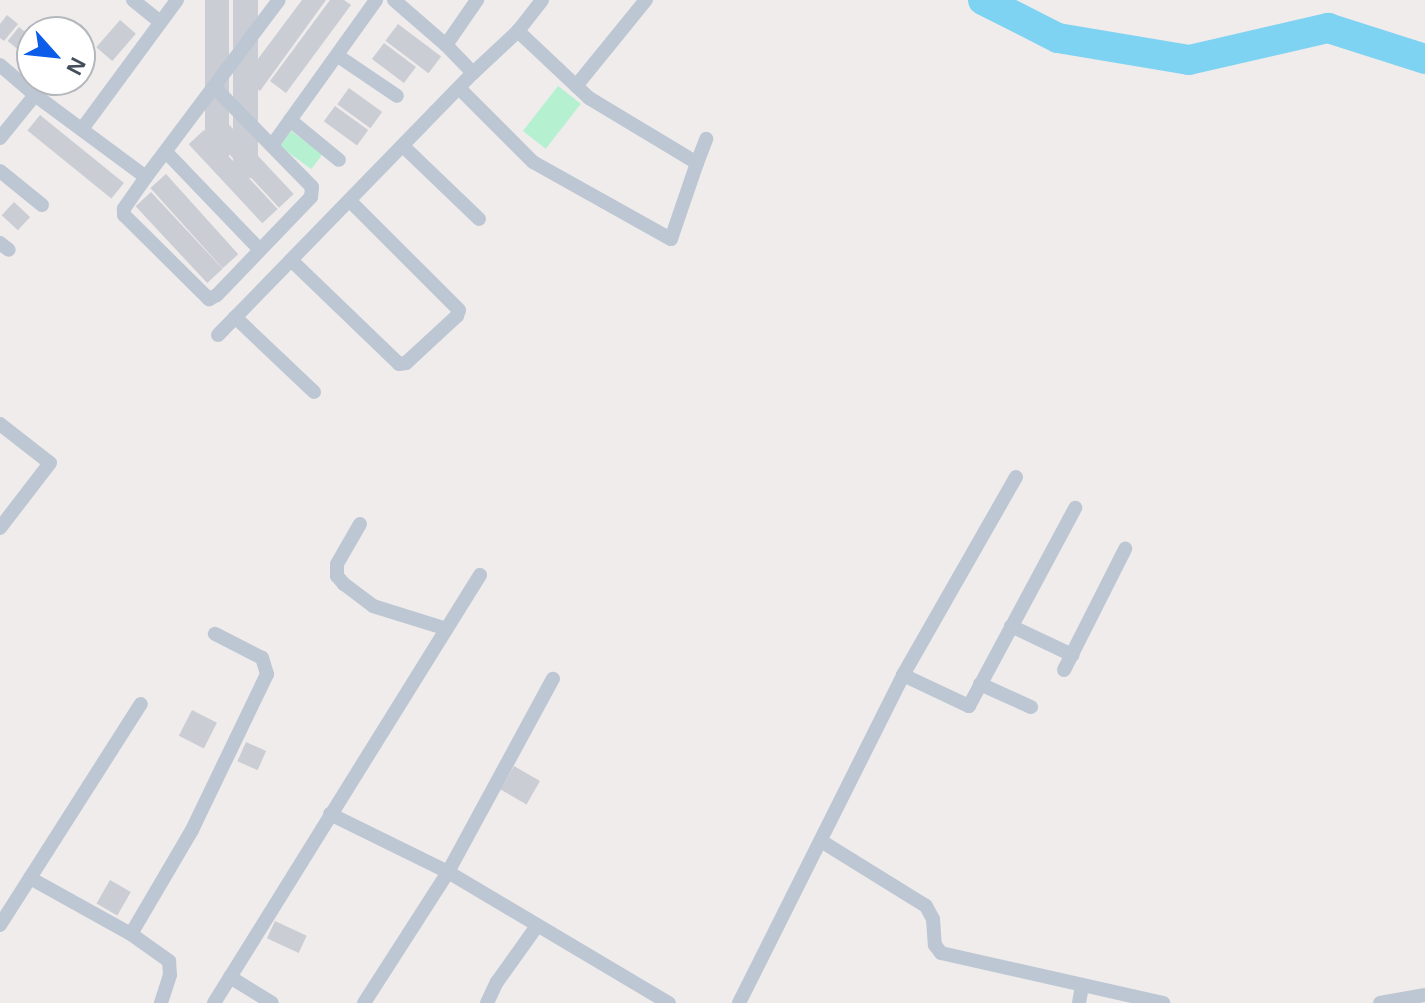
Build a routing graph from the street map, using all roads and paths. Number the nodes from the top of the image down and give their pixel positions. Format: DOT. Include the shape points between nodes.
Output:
graph roads {
  1 [pos="133,0"];
  2 [pos="177,0"];
  3 [pos="279,0"];
  4 [pos="376,0"];
  5 [pos="394,0"];
  6 [pos="477,0"];
  7 [pos="542,0"];
  8 [pos="646,0"];
  9 [pos="160,22"];
  10 [pos="518,31"];
  11 [pos="446,45"];
  12 [pos="338,56"];
  13 [pos="0,65"];
  14 [pos="473,73"];
  15 [pos="16,79"];
  16 [pos="576,86"];
  17 [pos="215,88"];
  18 [pos="460,89"];
  19 [pos="34,96"];
  20 [pos="36,96"];
  21 [pos="397,96"];
  22 [pos="290,120"];
  23 [pos="82,129"];
  24 [pos="0,138"];
  25 [pos="706,139"];
  26 [pos="273,144"];
  27 [pos="404,147"];
  28 [pos="167,153"];
  29 [pos="339,160"];
  30 [pos="697,163"];
  31 [pos="0,171"];
  32 [pos="146,177"];
  33 [pos="350,201"];
  34 [pos="42,205"];
  35 [pos="479,219"];
  36 [pos="260,250"];
  37 [pos="291,260"];
  38 [pos="235,317"];
  39 [pos="218,335"];
  40 [pos="314,392"];
  41 [pos="0,424"];
  42 [pos="1016,477"];
  43 [pos="1075,508"];
  44 [pos="360,524"];
  45 [pos="0,528"];
  46 [pos="1125,549"];
  47 [pos="480,575"];
  48 [pos="1011,626"];
  49 [pos="447,629"];
  50 [pos="215,634"];
  51 [pos="1072,655"];
  52 [pos="1064,670"];
  53 [pos="903,675"];
  54 [pos="553,679"];
  55 [pos="980,684"];
  56 [pos="141,704"];
  57 [pos="1031,707"];
  58 [pos="330,814"];
  59 [pos="821,841"];
  60 [pos="448,872"];
  61 [pos="30,878"];
  62 [pos="0,925"];
  63 [pos="537,926"];
  64 [pos="131,934"];
  65 [pos="230,977"];
  66 [pos="1082,986"];
  67 [pos="1425,995"];
  68 [pos="161,1003"];
  69 [pos="214,1003"];
  70 [pos="272,1003"];
  71 [pos="364,1003"];
  72 [pos="487,1003"];
  73 [pos="669,1003"];
  74 [pos="739,1003"];
  75 [pos="1079,1003"];
  76 [pos="1163,1003"];
  77 [pos="1380,1003"];
  1 -- 9 [label="street"];
  2 -- 9 [label="street"];
  3 -- 17 [label="street"];
  4 -- 12 [label="street"];
  5 -- 11 [label="street"];
  6 -- 11 [label="street"];
  7 -- 10 [label="street"];
  8 -- 16 [label="street"];
  9 -- 23 [label="street"];
  10 -- 14 [label="street"];
  10 -- 16 [label="street"];
  11 -- 14 [label="street"];
  12 -- 21 [label="street"];
  12 -- 22 [label="street"];
  13 -- 15 [label="street"];
  14 -- 18 [label="street"];
  16 -- 30 [label="street"];
  17 -- 26 [label="street"];
  17 -- 28 [label="street"];
  18 -- 27 [label="street"];
  18 -- 30 [label="street" via="533,162 671,239"];
  19 -- 24 [label="street"];
  20 -- 23 [label="street"];
  22 -- 26 [label="street"];
  22 -- 29 [label="street"];
  23 -- 32 [label="street"];
  25 -- 30 [label="street"];
  26 -- 36 [label="street" via="312,187 311,197"];
  27 -- 33 [label="street"];
  27 -- 35 [label="street"];
  28 -- 32 [label="street"];
  28 -- 36 [label="street"];
  31 -- 34 [label="street"];
  32 -- 36 [label="street" via="124,215 201,294 209,299 217,295"];
  33 -- 37 [label="street"];
  33 -- 37 [label="street" via="459,310 457,316 399,364"];
  37 -- 38 [label="street"];
  38 -- 39 [label="street"];
  38 -- 40 [label="street"];
  41 -- 45 [label="street" via="50,463"];
  42 -- 53 [label="street"];
  43 -- 48 [label="street"];
  44 -- 49 [label="street" via="337,564 337,576 373,606"];
  46 -- 51 [label="street"];
  47 -- 49 [label="street"];
  48 -- 51 [label="street"];
  48 -- 55 [label="street"];
  49 -- 58 [label="street"];
  50 -- 64 [label="street" via="262,658 267,674 192,830"];
  51 -- 52 [label="street"];
  53 -- 55 [label="street" via="969,706"];
  53 -- 59 [label="street"];
  54 -- 60 [label="street"];
  55 -- 57 [label="street"];
  56 -- 61 [label="street"];
  58 -- 60 [label="street"];
  58 -- 65 [label="street"];
  59 -- 66 [label="street" via="926,906 941,953"];
  59 -- 74 [label="street"];
  60 -- 63 [label="street"];
  60 -- 71 [label="street"];
  61 -- 62 [label="street"];
  61 -- 64 [label="street"];
  63 -- 72 [label="street"];
  63 -- 73 [label="street"];
  64 -- 68 [label="street" via="169,961"];
  65 -- 69 [label="street"];
  65 -- 70 [label="street"];
  66 -- 75 [label="street"];
  66 -- 76 [label="street"];
  67 -- 77 [label="street"];
}
